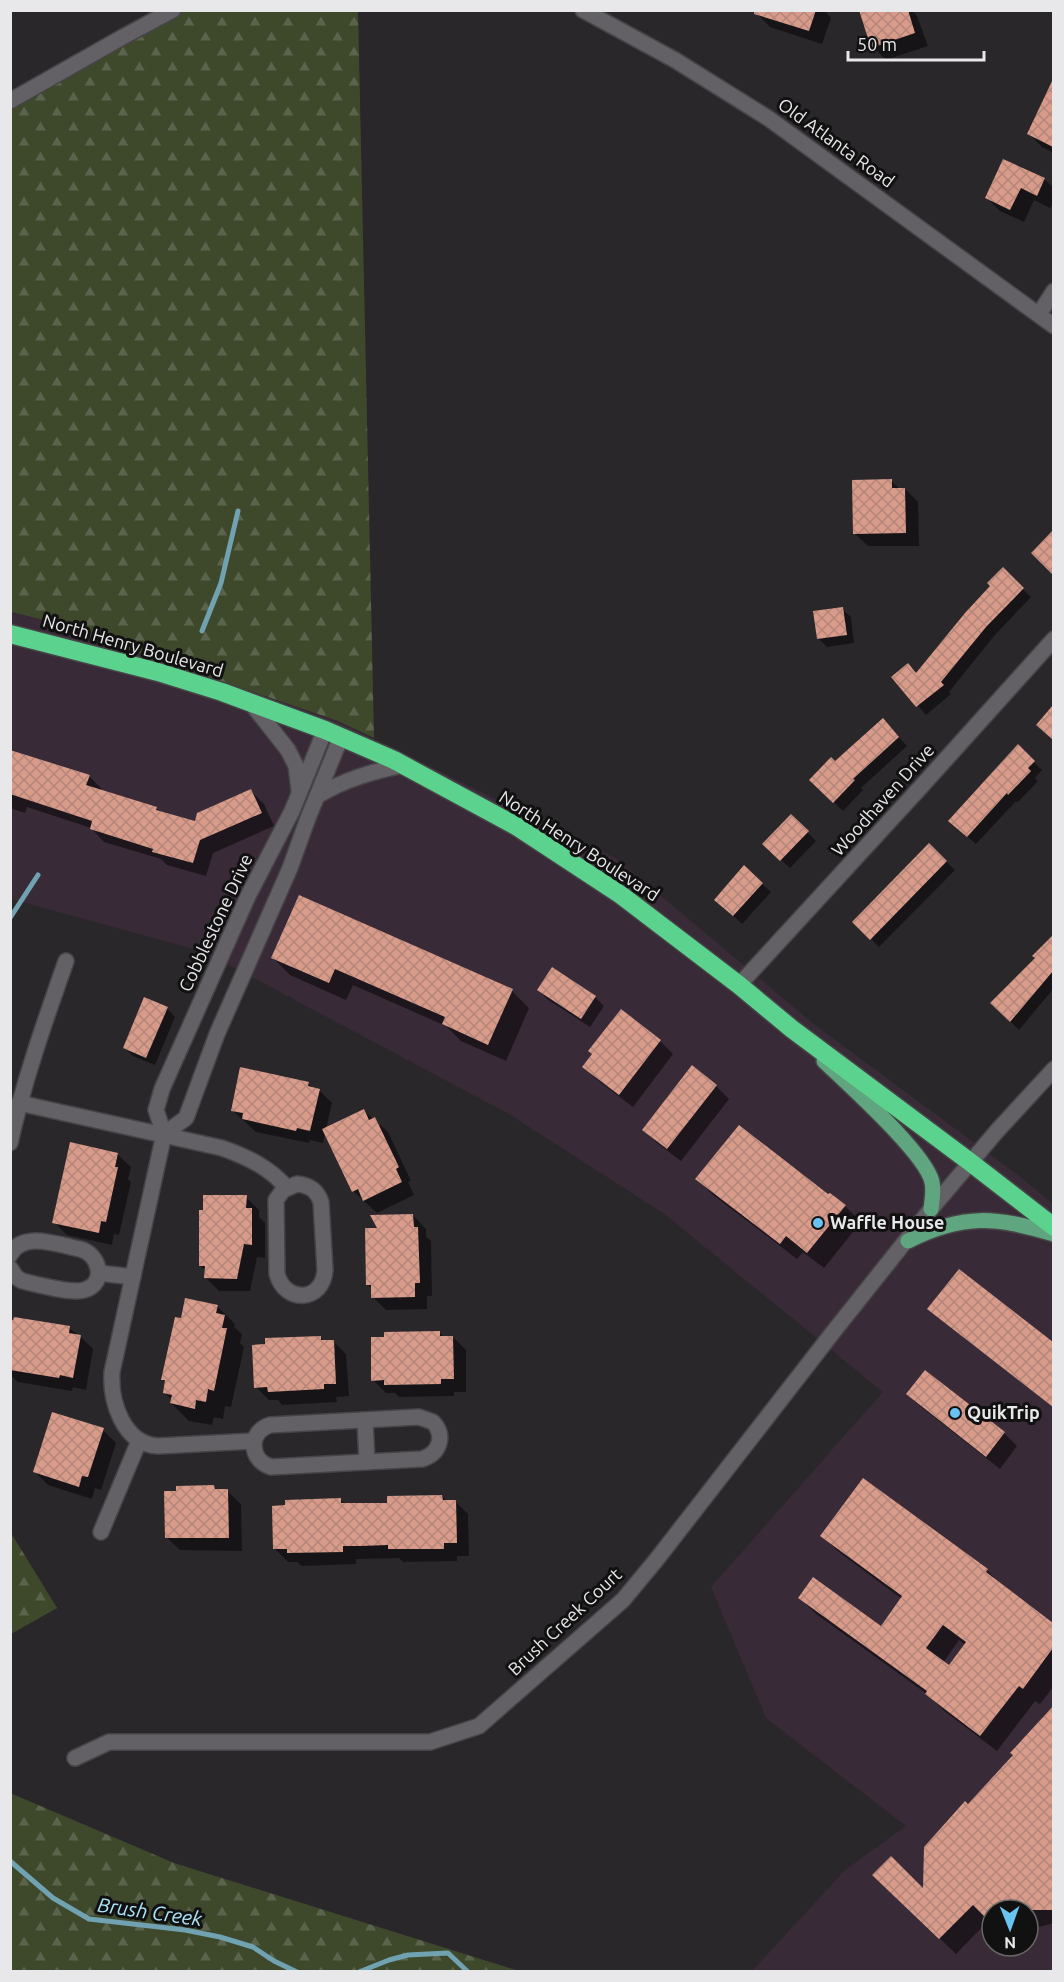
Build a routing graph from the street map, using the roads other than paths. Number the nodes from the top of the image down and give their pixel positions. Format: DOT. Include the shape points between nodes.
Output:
graph roads {
  1 [pos="173,10"];
  2 [pos="583,10"];
  3 [pos="10,101"];
  4 [pos="1053,291"];
  5 [pos="1039,314"];
  6 [pos="1053,326"];
  7 [pos="10,634"];
  8 [pos="1053,639"];
  9 [pos="251,703"];
  10 [pos="333,733"];
  11 [pos="404,765"];
  12 [pos="300,793"];
  13 [pos="317,796"];
  14 [pos="292,811"];
  15 [pos="308,818"];
  16 [pos="66,961"];
  17 [pos="739,985"];
  18 [pos="792,1029"];
  19 [pos="1053,1069"];
  20 [pos="19,1103"];
  21 [pos="164,1134"];
  22 [pos="10,1143"];
  23 [pos="970,1162"];
  24 [pos="286,1188"];
  25 [pos="931,1209"];
  26 [pos="1053,1227"];
  27 [pos="1053,1234"];
  28 [pos="908,1240"];
  29 [pos="10,1255"];
  30 [pos="10,1268"];
  31 [pos="99,1273"];
  32 [pos="133,1277"];
  33 [pos="365,1420"];
  34 [pos="139,1441"];
  35 [pos="254,1441"];
  36 [pos="367,1462"];
  37 [pos="101,1532"];
  38 [pos="75,1758"];
  1 -- 3 [label="street"];
  2 -- 5 [label="street, Old Atlanta Road" via="675,60 768,118"];
  4 -- 5 [label="street"];
  5 -- 6 [label="street, Old Atlanta Road"];
  7 -- 9 [label="highway, North Henry Boulevard" via="158,672"];
  8 -- 17 [label="street, Woodhaven Drive"];
  9 -- 10 [label="highway, North Henry Boulevard"];
  9 -- 12 [label="street" via="288,750 296,766"];
  10 -- 11 [label="highway, North Henry Boulevard"];
  10 -- 12 [label="street, Cobblestone Drive"];
  10 -- 13 [label="street"];
  11 -- 13 [label="street" via="340,782"];
  11 -- 17 [label="highway, North Henry Boulevard" via="516,826 621,895"];
  12 -- 14 [label="street, Cobblestone Drive"];
  13 -- 15 [label="street"];
  14 -- 15 [label="street"];
  14 -- 21 [label="street, Cobblestone Drive" via="248,896 162,1089 156,1110"];
  15 -- 21 [label="street" via="186,1118"];
  16 -- 20 [label="street"];
  17 -- 18 [label="highway, North Henry Boulevard"];
  18 -- 23 [label="highway, North Henry Boulevard"];
  18 -- 25 [label="main road" via="902,1138 922,1163 932,1181"];
  19 -- 23 [label="street, Brush Creek Court"];
  20 -- 21 [label="street"];
  20 -- 22 [label="street"];
  21 -- 24 [label="street" via="248,1157 269,1170"];
  21 -- 32 [label="street, Cobblestone Drive"];
  23 -- 25 [label="street, Brush Creek Court"];
  23 -- 26 [label="highway, North Henry Boulevard"];
  24 -- 24 [label="street" via="279,1194 275,1207 278,1276 286,1290 303,1295 318,1289 325,1275 321,1204 308,1186"];
  25 -- 28 [label="street, Brush Creek Court"];
  27 -- 28 [label="main road" via="1017,1223 983,1219 931,1229"];
  28 -- 38 [label="street, Brush Creek Court" via="623,1600 478,1726 430,1742 109,1742"];
  29 -- 31 [label="street" via="28,1241 80,1249 94,1256"];
  30 -- 31 [label="street" via="22,1281 76,1291 90,1287"];
  31 -- 32 [label="street"];
  32 -- 34 [label="street, Cobblestone Drive" via="112,1372 112,1391 121,1418"];
  33 -- 35 [label="street" via="270,1425 259,1431"];
  33 -- 36 [label="street"];
  33 -- 36 [label="street" via="424,1418 436,1426 440,1436 436,1450 425,1458"];
  34 -- 35 [label="street" via="158,1446"];
  34 -- 37 [label="street"];
  35 -- 36 [label="street" via="257,1458 271,1467"];
}
